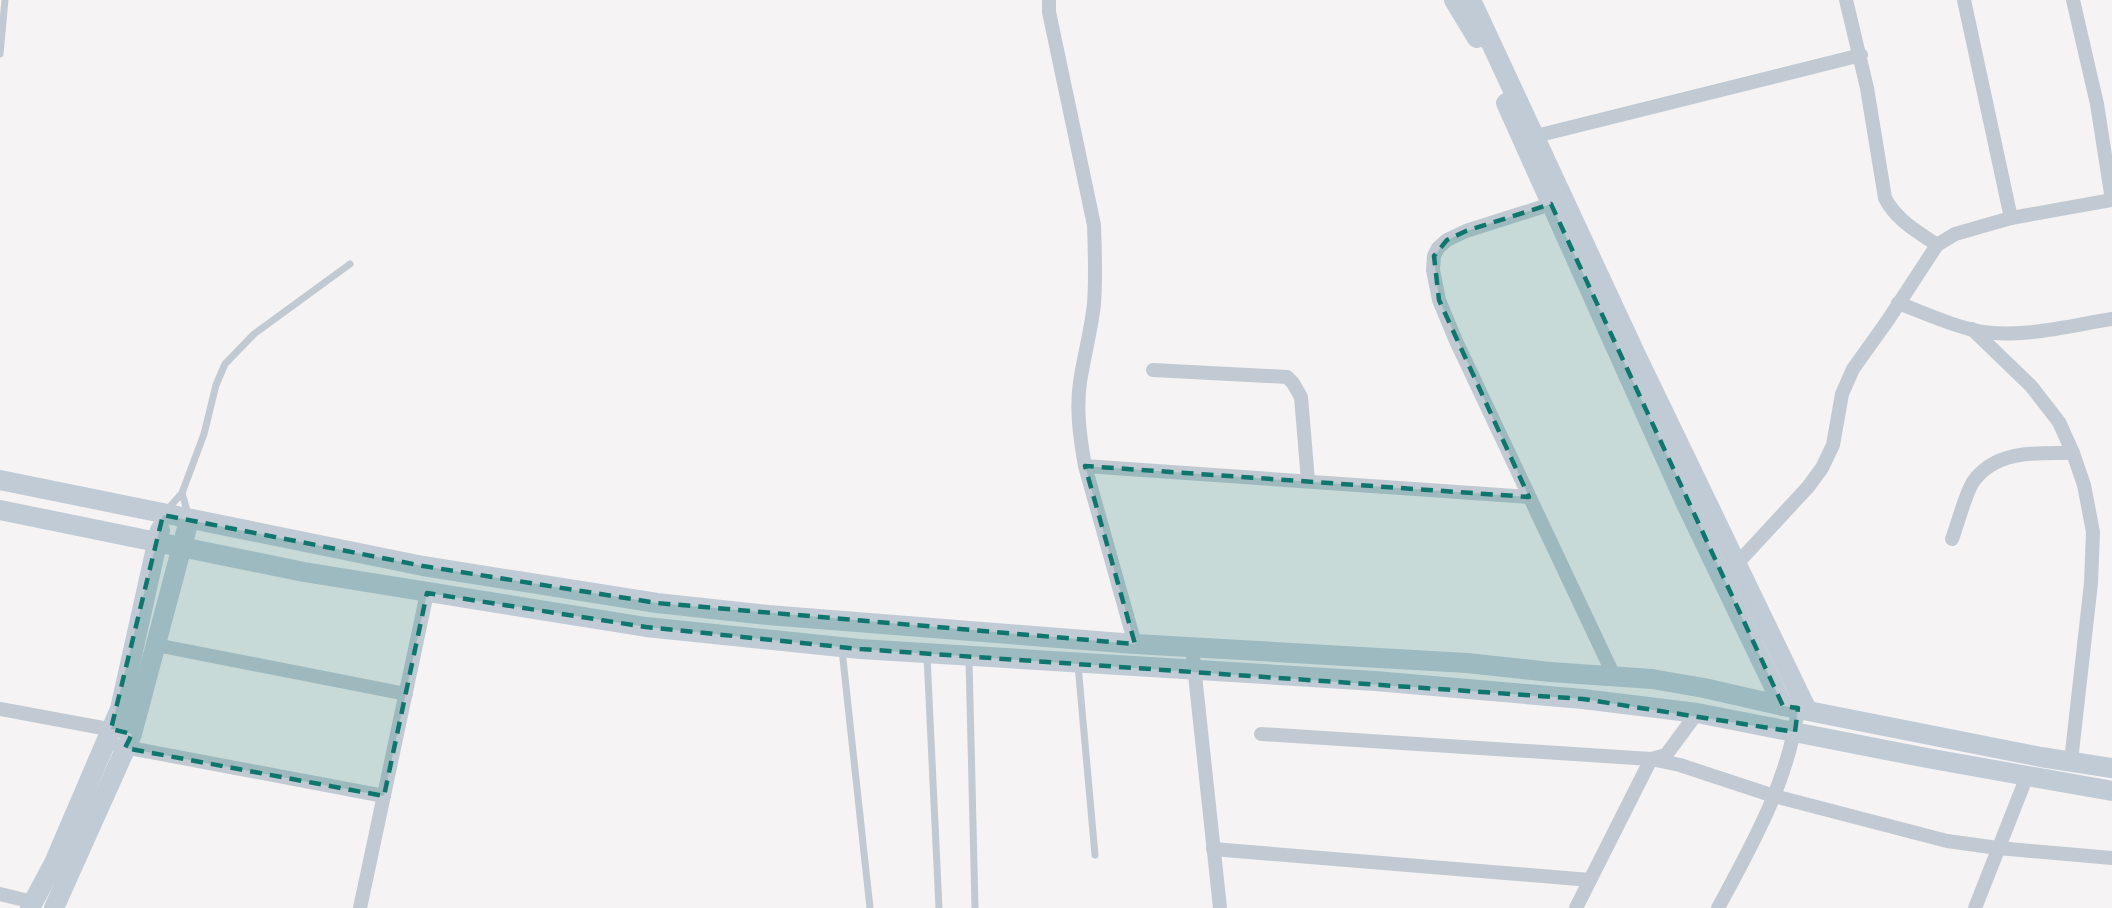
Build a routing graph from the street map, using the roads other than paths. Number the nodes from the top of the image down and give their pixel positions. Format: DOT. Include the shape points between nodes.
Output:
graph roads {
  1 [pos="5,0"];
  2 [pos="1049,0"];
  3 [pos="1469,0"];
  4 [pos="1846,0"];
  5 [pos="1964,0"];
  6 [pos="2073,0"];
  7 [pos="0,54"];
  8 [pos="1861,55"];
  9 [pos="1536,136"];
  10 [pos="2112,200"];
  11 [pos="1551,204"];
  12 [pos="2011,218"];
  13 [pos="1936,245"];
  14 [pos="350,264"];
  15 [pos="1898,303"];
  16 [pos="2112,319"];
  17 [pos="1972,329"];
  18 [pos="1153,370"];
  19 [pos="2073,453"];
  20 [pos="1084,466"];
  21 [pos="0,480"];
  22 [pos="1308,482"];
  23 [pos="182,493"];
  24 [pos="1529,497"];
  25 [pos="0,510"];
  26 [pos="163,514"];
  27 [pos="189,520"];
  28 [pos="1952,539"];
  29 [pos="157,542"];
  30 [pos="182,548"];
  31 [pos="1738,565"];
  32 [pos="1721,576"];
  33 [pos="427,593"];
  34 [pos="1135,644"];
  35 [pos="156,645"];
  36 [pos="842,647"];
  37 [pos="1192,647"];
  38 [pos="927,653"];
  39 [pos="969,656"];
  40 [pos="1078,663"];
  41 [pos="1194,669"];
  42 [pos="1614,676"];
  43 [pos="406,694"];
  44 [pos="1796,708"];
  45 [pos="0,709"];
  46 [pos="1697,713"];
  47 [pos="1795,732"];
  48 [pos="1261,734"];
  49 [pos="108,736"];
  50 [pos="128,741"];
  51 [pos="1651,759"];
  52 [pos="2071,761"];
  53 [pos="2112,768"];
  54 [pos="2027,776"];
  55 [pos="2112,791"];
  56 [pos="384,796"];
  57 [pos="1774,796"];
  58 [pos="1998,848"];
  59 [pos="1213,849"];
  60 [pos="1095,855"];
  61 [pos="2112,858"];
  62 [pos="1590,880"];
  63 [pos="0,894"];
  64 [pos="32,905"];
  65 [pos="54,908"];
  66 [pos="360,908"];
  67 [pos="870,908"];
  68 [pos="939,908"];
  69 [pos="975,908"];
  70 [pos="1220,908"];
  71 [pos="1576,908"];
  72 [pos="1718,908"];
  73 [pos="1975,908"];
  1 -- 7 [label="lane"];
  2 -- 20 [label="street" via="1094,225 1094,304 1078,415"];
  3 -- 9 [label="street"];
  3 -- 11 [label="street" via="1474,33"];
  4 -- 8 [label="street"];
  5 -- 12 [label="street"];
  6 -- 10 [label="street" via="2097,104"];
  8 -- 9 [label="street"];
  8 -- 13 [label="street" via="1885,198 1902,221"];
  9 -- 31 [label="street"];
  10 -- 12 [label="street"];
  11 -- 24 [label="street" via="1456,236 1438,248 1434,256 1433,270 1443,310"];
  11 -- 32 [label="street"];
  12 -- 13 [label="street" via="1955,234"];
  13 -- 15 [label="street"];
  14 -- 23 [label="lane" via="254,334 225,364"];
  15 -- 17 [label="street"];
  15 -- 31 [label="street" via="1853,369 1842,394 1833,445 1822,468"];
  16 -- 17 [label="street" via="2020,333"];
  17 -- 19 [label="street" via="2031,387 2059,422"];
  18 -- 22 [label="street" via="1287,378 1300,397"];
  19 -- 28 [label="street" via="2019,454 1989,467 1973,482"];
  19 -- 52 [label="street" via="2084,484 2093,532"];
  20 -- 22 [label="street"];
  20 -- 34 [label="street"];
  21 -- 26 [label="street"];
  22 -- 24 [label="street"];
  23 -- 26 [label="lane"];
  23 -- 27 [label="lane"];
  24 -- 42 [label="street"];
  25 -- 29 [label="street"];
  26 -- 27 [label="street"];
  26 -- 29 [label="street"];
  27 -- 30 [label="street"];
  27 -- 34 [label="street" via="423,566 657,603"];
  29 -- 30 [label="street"];
  29 -- 49 [label="street" via="120,709"];
  30 -- 33 [label="street"];
  30 -- 35 [label="street"];
  31 -- 32 [label="street"];
  31 -- 44 [label="street"];
  32 -- 44 [label="street"];
  33 -- 36 [label="street" via="646,627"];
  33 -- 43 [label="street"];
  34 -- 37 [label="street"];
  35 -- 43 [label="street"];
  35 -- 50 [label="street"];
  36 -- 38 [label="street"];
  36 -- 67 [label="lane"];
  37 -- 41 [label="street"];
  37 -- 42 [label="street"];
  38 -- 39 [label="street"];
  38 -- 68 [label="lane"];
  39 -- 40 [label="street"];
  39 -- 69 [label="lane"];
  40 -- 41 [label="street"];
  40 -- 60 [label="lane"];
  41 -- 46 [label="street" via="1583,699"];
  41 -- 59 [label="street"];
  42 -- 44 [label="street" via="1704,688"];
  43 -- 56 [label="street"];
  44 -- 47 [label="street"];
  44 -- 52 [label="street"];
  45 -- 49 [label="street"];
  46 -- 47 [label="street"];
  46 -- 51 [label="street" via="1666,755"];
  47 -- 54 [label="street"];
  47 -- 57 [label="street"];
  48 -- 51 [label="street"];
  49 -- 50 [label="street"];
  49 -- 64 [label="street"];
  50 -- 56 [label="street"];
  50 -- 65 [label="street"];
  51 -- 57 [label="street"];
  51 -- 62 [label="street"];
  52 -- 53 [label="street"];
  54 -- 55 [label="street"];
  54 -- 58 [label="street"];
  56 -- 66 [label="street"];
  57 -- 58 [label="street" via="1947,841"];
  57 -- 72 [label="street" via="1761,829"];
  58 -- 61 [label="street"];
  58 -- 73 [label="street"];
  59 -- 62 [label="street"];
  59 -- 70 [label="street"];
  62 -- 71 [label="street"];
  63 -- 64 [label="street"];
}
